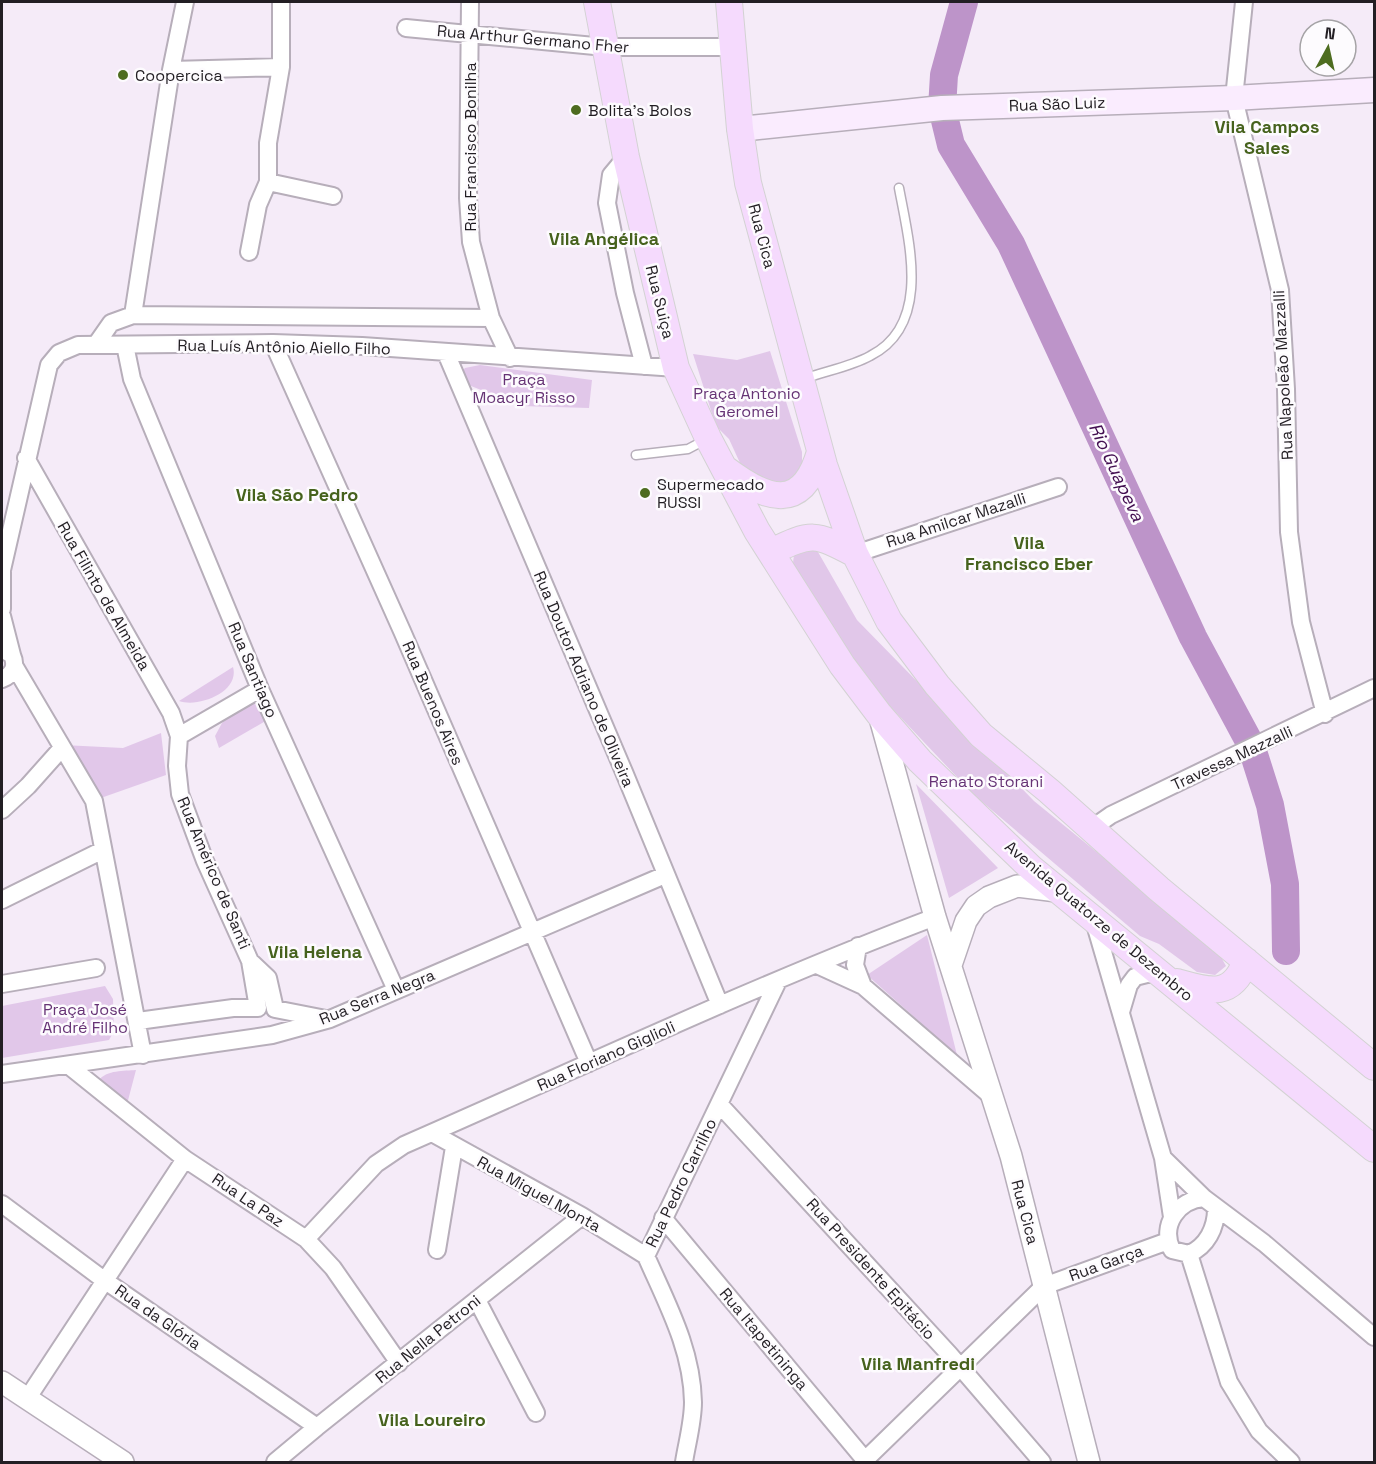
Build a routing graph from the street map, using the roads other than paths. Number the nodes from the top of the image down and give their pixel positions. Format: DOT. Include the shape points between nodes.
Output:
graph roads {
  1 [pos="185,2"];
  2 [pos="281,2"];
  3 [pos="470,2"];
  4 [pos="597,2"];
  5 [pos="729,2"];
  6 [pos="1244,2"];
  7 [pos="406,28"];
  8 [pos="470,34"];
  9 [pos="605,47"];
  10 [pos="733,47"];
  11 [pos="281,67"];
  12 [pos="171,70"];
  13 [pos="1374,90"];
  14 [pos="1234,98"];
  15 [pos="740,129"];
  16 [pos="626,157"];
  17 [pos="268,182"];
  18 [pos="899,188"];
  19 [pos="333,196"];
  20 [pos="249,252"];
  21 [pos="133,315"];
  22 [pos="491,318"];
  23 [pos="97,343"];
  24 [pos="273,343"];
  25 [pos="124,345"];
  26 [pos="446,353"];
  27 [pos="510,358"];
  28 [pos="644,366"];
  29 [pos="676,368"];
  30 [pos="801,380"];
  31 [pos="708,438"];
  32 [pos="636,455"];
  33 [pos="26,458"];
  34 [pos="822,458"];
  35 [pos="728,477"];
  36 [pos="1058,487"];
  37 [pos="771,552"];
  38 [pos="855,554"];
  39 [pos="2,569"];
  40 [pos="2,609"];
  41 [pos="2,616"];
  42 [pos="9,657"];
  43 [pos="2,679"];
  44 [pos="260,688"];
  45 [pos="1374,688"];
  46 [pos="879,714"];
  47 [pos="1325,714"];
  48 [pos="179,736"];
  49 [pos="61,749"];
  50 [pos="2,810"];
  51 [pos="1091,829"];
  52 [pos="103,850"];
  53 [pos="664,874"];
  54 [pos="1057,891"];
  55 [pos="2,900"];
  56 [pos="935,917"];
  57 [pos="1093,917"];
  58 [pos="530,933"];
  59 [pos="858,946"];
  60 [pos="250,961"];
  61 [pos="1246,961"];
  62 [pos="951,964"];
  63 [pos="817,965"];
  64 [pos="96,968"];
  65 [pos="1170,980"];
  66 [pos="778,981"];
  67 [pos="2,984"];
  68 [pos="863,986"];
  69 [pos="396,990"];
  70 [pos="720,1005"];
  71 [pos="258,1008"];
  72 [pos="275,1009"];
  73 [pos="1121,1012"];
  74 [pos="330,1019"];
  75 [pos="138,1021"];
  76 [pos="272,1035"];
  77 [pos="143,1055"];
  78 [pos="589,1063"];
  79 [pos="68,1065"];
  80 [pos="1374,1066"];
  81 [pos="2,1074"];
  82 [pos="991,1096"];
  83 [pos="720,1105"];
  84 [pos="432,1133"];
  85 [pos="454,1147"];
  86 [pos="1374,1149"];
  87 [pos="1163,1158"];
  88 [pos="185,1159"];
  89 [pos="1210,1203"];
  90 [pos="2,1204"];
  91 [pos="582,1216"];
  92 [pos="1172,1217"];
  93 [pos="663,1218"];
  94 [pos="1212,1232"];
  95 [pos="306,1239"];
  96 [pos="1168,1240"];
  97 [pos="1264,1243"];
  98 [pos="436,1250"];
  99 [pos="1189,1254"];
  100 [pos="646,1257"];
  101 [pos="104,1280"];
  102 [pos="1044,1286"];
  103 [pos="477,1300"];
  104 [pos="1374,1337"];
  105 [pos="399,1363"];
  106 [pos="960,1367"];
  107 [pos="2,1382"];
  108 [pos="27,1399"];
  109 [pos="536,1413"];
  110 [pos="317,1426"];
  111 [pos="864,1461"];
  112 [pos="123,1462"];
  113 [pos="275,1462"];
  114 [pos="684,1462"];
  115 [pos="1042,1462"];
  116 [pos="1089,1462"];
  117 [pos="1291,1462"];
  1 -- 12 [label="street"];
  2 -- 11 [label="street"];
  3 -- 8 [label="street, Rua Francisco Bonilha"];
  4 -- 9 [label="main road, Rua Suiça"];
  5 -- 10 [label="main road, Rua Cica"];
  6 -- 14 [label="street, Rua Napoleão Mazzalli"];
  7 -- 8 [label="street, Rua Arthur Germano Fher"];
  8 -- 9 [label="street, Rua Arthur Germano Fher"];
  8 -- 22 [label="street, Rua Francisco Bonilha" via="471,242"];
  9 -- 10 [label="street, Rua Arthur Germano Fher"];
  9 -- 16 [label="main road, Rua Suiça"];
  10 -- 15 [label="main road, Rua Cica"];
  11 -- 12 [label="street"];
  11 -- 17 [label="street" via="268,143"];
  12 -- 21 [label="street"];
  13 -- 14 [label="main road, Rua São Luiz"];
  14 -- 15 [label="main road, Rua São Luiz" via="924,109"];
  14 -- 47 [label="street, Rua Napoleão Mazzalli" via="1280,290 1289,532 1301,622"];
  15 -- 30 [label="main road, Rua Cica" via="748,183"];
  16 -- 28 [label="street" via="611,175 607,203"];
  16 -- 29 [label="main road, Rua Suiça"];
  17 -- 19 [label="street"];
  17 -- 20 [label="street" via="254,220"];
  18 -- 30 [label="lane" via="912,280 908,313 892,340 870,356"];
  21 -- 22 [label="street"];
  21 -- 23 [label="street" via="111,322"];
  22 -- 27 [label="street, Rua Francisco Bonilha"];
  23 -- 25 [label="street, Rua Luís Antônio Aiello Filho"];
  23 -- 33 [label="street, Rua Luís Antônio Aiello Filho" via="59,353 49,365"];
  24 -- 25 [label="street, Rua Luís Antônio Aiello Filho"];
  24 -- 26 [label="street, Rua Luís Antônio Aiello Filho"];
  24 -- 58 [label="street, Rua Buenos Aires" via="402,631"];
  25 -- 44 [label="street, Rua Santiago" via="132,379"];
  26 -- 27 [label="street, Rua Luís Antônio Aiello Filho"];
  26 -- 53 [label="street, Rua Doutor Adriano de Oliveira"];
  27 -- 28 [label="street, Rua Luís Antônio Aiello Filho"];
  28 -- 29 [label="street, Rua Luís Antônio Aiello Filho"];
  29 -- 31 [label="main road, Rua Suiça"];
  30 -- 34 [label="main road, Rua Cica"];
  31 -- 32 [label="lane" via="688,449"];
  31 -- 35 [label="main road, Rua Suiça"];
  33 -- 39 [label="street"];
  33 -- 48 [label="street, Rua Filinto de Almeida" via="171,713"];
  34 -- 35 [label="main road" via="804,488 790,494 764,491"];
  34 -- 38 [label="main road"];
  35 -- 37 [label="main road, Avenida Quatorze de Dezembro"];
  36 -- 38 [label="street, Rua Amilcar Mazalli"];
  37 -- 38 [label="main road" via="807,536 819,537"];
  37 -- 46 [label="main road, Avenida Quatorze de Dezembro" via="842,665"];
  38 -- 51 [label="main road" via="889,621 937,686 981,735"];
  39 -- 40 [label="street"];
  41 -- 42 [label="street"];
  42 -- 43 [label="street" via="12,673"];
  42 -- 49 [label="street"];
  44 -- 48 [label="street"];
  44 -- 69 [label="street, Rua Santiago"];
  45 -- 47 [label="street, Travessa Mazzalli"];
  46 -- 54 [label="main road, Avenida Quatorze de Dezembro" via="920,761"];
  46 -- 56 [label="street, Rua Cica"];
  47 -- 51 [label="street, Travessa Mazzalli" via="1111,815"];
  48 -- 60 [label="street, Rua Américo de Santi" via="180,794"];
  49 -- 50 [label="street"];
  49 -- 52 [label="street" via="94,801"];
  51 -- 61 [label="main road"];
  52 -- 55 [label="street"];
  52 -- 75 [label="street"];
  53 -- 58 [label="street, Rua Serra Negra"];
  53 -- 70 [label="street, Rua Doutor Adriano de Oliveira"];
  54 -- 57 [label="main road, Avenida Quatorze de Dezembro"];
  54 -- 62 [label="street" via="1017,886 989,897 976,906 966,921"];
  56 -- 59 [label="street, Rua Floriano Giglioli"];
  56 -- 62 [label="street, Rua Cica"];
  57 -- 65 [label="main road, Avenida Quatorze de Dezembro"];
  57 -- 73 [label="street"];
  58 -- 69 [label="street, Rua Serra Negra"];
  58 -- 78 [label="street, Rua Buenos Aires"];
  59 -- 63 [label="street, Rua Floriano Giglioli"];
  59 -- 68 [label="street" via="855,965"];
  60 -- 71 [label="street"];
  60 -- 72 [label="street" via="268,978"];
  61 -- 65 [label="main road" via="1238,980 1224,989 1206,990"];
  61 -- 80 [label="main road"];
  62 -- 82 [label="street, Rua Cica"];
  63 -- 66 [label="street, Rua Floriano Giglioli"];
  63 -- 68 [label="street"];
  64 -- 67 [label="street"];
  65 -- 73 [label="street" via="1151,973 1135,976"];
  65 -- 86 [label="main road, Avenida Quatorze de Dezembro"];
  66 -- 70 [label="street, Rua Floriano Giglioli"];
  66 -- 83 [label="street, Rua Pedro Carrilho"];
  68 -- 82 [label="street"];
  69 -- 74 [label="street, Rua Serra Negra"];
  70 -- 78 [label="street, Rua Floriano Giglioli"];
  71 -- 72 [label="street"];
  71 -- 75 [label="street"];
  72 -- 74 [label="street"];
  72 -- 76 [label="street"];
  73 -- 87 [label="street"];
  74 -- 76 [label="street, Rua Serra Negra"];
  75 -- 77 [label="street"];
  76 -- 77 [label="street, Rua Serra Negra"];
  77 -- 79 [label="street, Rua Serra Negra"];
  78 -- 84 [label="street, Rua Floriano Giglioli"];
  79 -- 81 [label="street, Rua Serra Negra"];
  79 -- 88 [label="street, Rua La Paz"];
  82 -- 102 [label="street, Rua Cica" via="1011,1156"];
  83 -- 93 [label="street, Rua Pedro Carrilho"];
  83 -- 106 [label="street, Rua Presidente Epitácio"];
  84 -- 85 [label="street, Rua Miguel Monta"];
  84 -- 95 [label="street, Rua Floriano Giglioli" via="404,1145 376,1164"];
  85 -- 91 [label="street, Rua Miguel Monta"];
  85 -- 98 [label="street"];
  87 -- 89 [label="street"];
  87 -- 92 [label="street"];
  88 -- 95 [label="street, Rua La Paz"];
  88 -- 101 [label="street"];
  89 -- 92 [label="street" via="1192,1199"];
  89 -- 94 [label="street"];
  89 -- 97 [label="street"];
  90 -- 101 [label="street, Rua da Glória"];
  91 -- 100 [label="street, Rua Miguel Monta"];
  91 -- 103 [label="street, Rua Nella Petroni"];
  92 -- 96 [label="street"];
  93 -- 100 [label="street, Rua Pedro Carrilho"];
  93 -- 111 [label="street, Rua Itapetininga"];
  94 -- 97 [label="street"];
  94 -- 99 [label="street" via="1200,1248"];
  95 -- 105 [label="street, Rua La Paz" via="333,1268"];
  96 -- 99 [label="street" via="1172,1250"];
  96 -- 102 [label="street, Rua Garça"];
  97 -- 104 [label="street"];
  99 -- 117 [label="street" via="1229,1382 1259,1431"];
  100 -- 114 [label="street, Rua Pedro Carrilho" via="683,1339 691,1377 693,1405"];
  101 -- 108 [label="street"];
  101 -- 110 [label="street, Rua da Glória"];
  102 -- 106 [label="street"];
  102 -- 116 [label="street, Rua Cica"];
  103 -- 105 [label="street, Rua Nella Petroni"];
  103 -- 109 [label="street"];
  105 -- 110 [label="street, Rua Nella Petroni"];
  106 -- 111 [label="street"];
  106 -- 115 [label="street, Rua Presidente Epitácio"];
  107 -- 108 [label="street"];
  108 -- 112 [label="street"];
  110 -- 113 [label="street, Rua Nella Petroni"];
}
